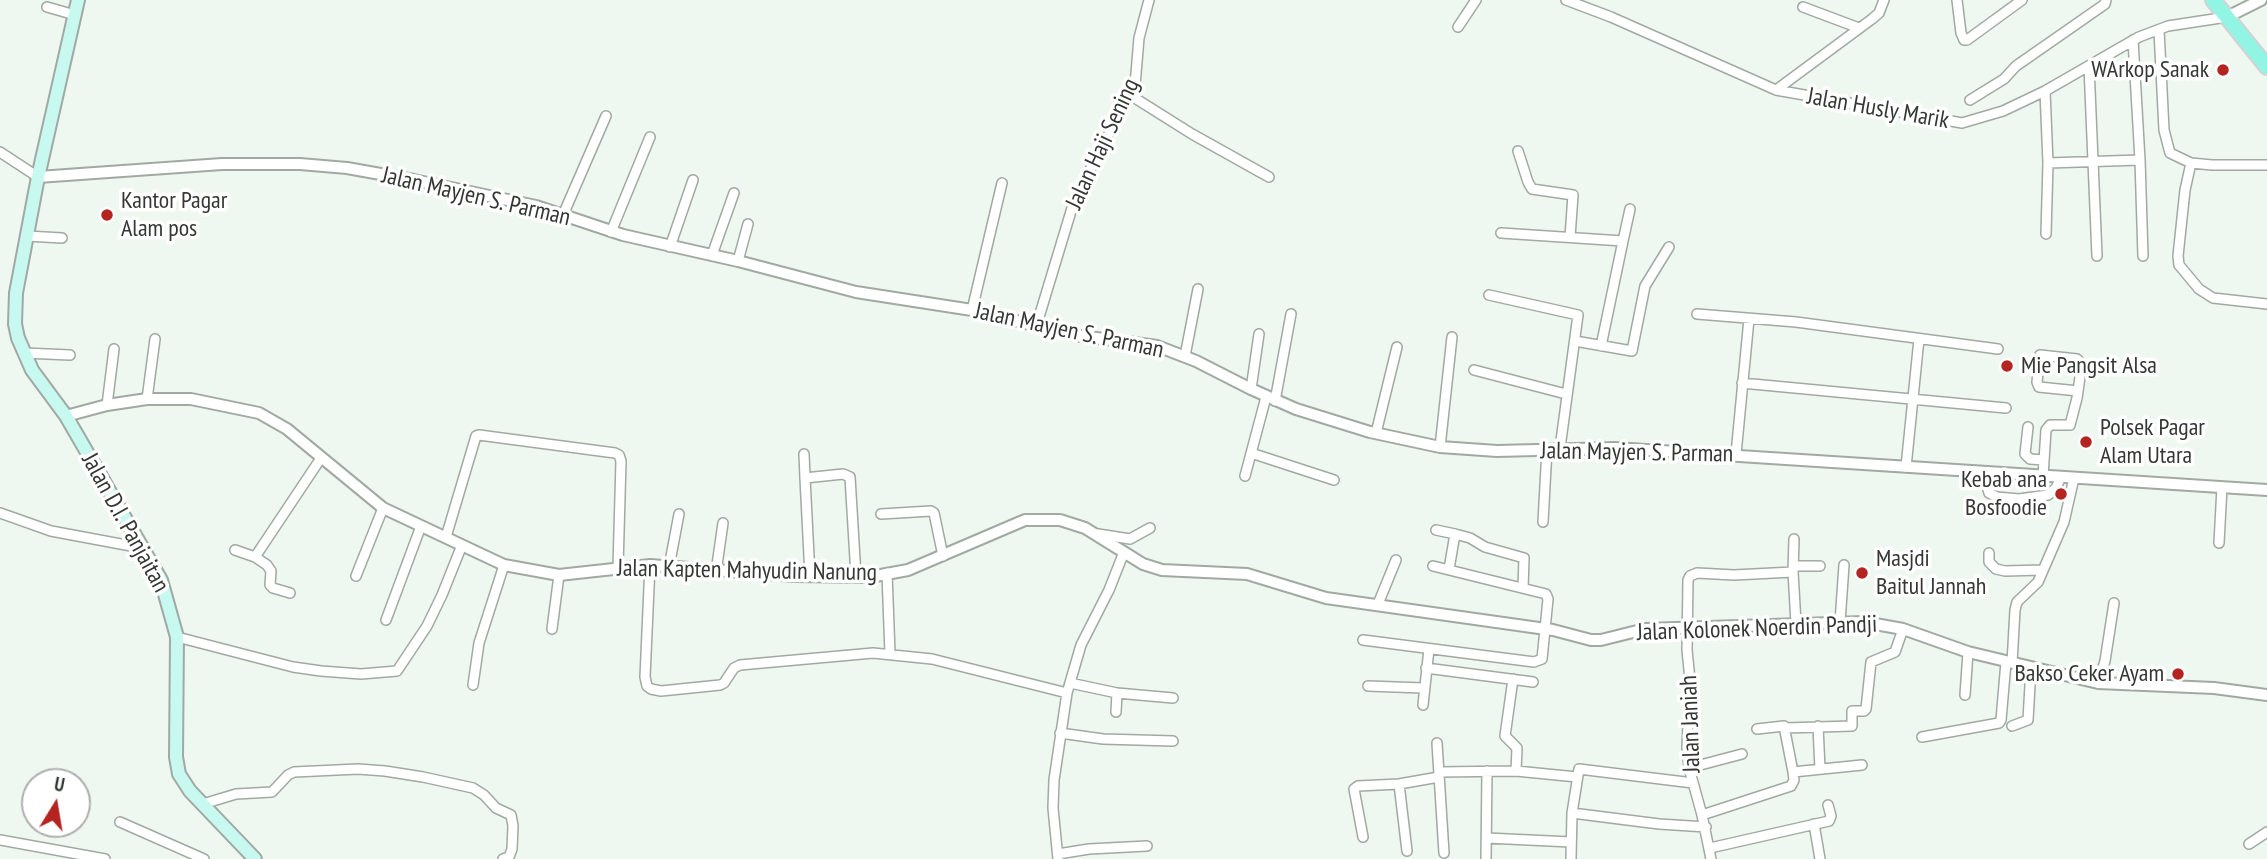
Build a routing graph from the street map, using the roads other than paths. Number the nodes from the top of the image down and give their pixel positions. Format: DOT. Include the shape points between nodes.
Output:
graph roads {
  1 [pos="78,0"];
  2 [pos="1149,0"];
  3 [pos="1476,0"];
  4 [pos="1566,0"];
  5 [pos="1884,0"];
  6 [pos="1957,0"];
  7 [pos="2022,0"];
  8 [pos="2106,0"];
  9 [pos="2213,0"];
  10 [pos="2259,1"];
  11 [pos="47,7"];
  12 [pos="1803,7"];
  13 [pos="75,15"];
  14 [pos="2227,17"];
  15 [pos="1458,27"];
  16 [pos="1859,28"];
  17 [pos="2159,30"];
  18 [pos="2133,40"];
  19 [pos="2090,66"];
  20 [pos="2267,67"];
  21 [pos="1776,90"];
  22 [pos="2045,91"];
  23 [pos="1130,95"];
  24 [pos="1970,100"];
  25 [pos="606,116"];
  26 [pos="650,137"];
  27 [pos="1518,151"];
  28 [pos="0,152"];
  29 [pos="2140,160"];
  30 [pos="2094,162"];
  31 [pos="2048,163"];
  32 [pos="2191,163"];
  33 [pos="2267,164"];
  34 [pos="38,177"];
  35 [pos="1269,177"];
  36 [pos="693,180"];
  37 [pos="1002,183"];
  38 [pos="734,193"];
  39 [pos="1630,209"];
  40 [pos="563,215"];
  41 [pos="748,224"];
  42 [pos="611,232"];
  43 [pos="1501,233"];
  44 [pos="2046,234"];
  45 [pos="27,236"];
  46 [pos="1570,237"];
  47 [pos="62,238"];
  48 [pos="1623,241"];
  49 [pos="670,247"];
  50 [pos="1669,247"];
  51 [pos="712,255"];
  52 [pos="2097,256"];
  53 [pos="2143,256"];
  54 [pos="738,261"];
  55 [pos="1198,289"];
  56 [pos="1489,295"];
  57 [pos="2267,304"];
  58 [pos="972,310"];
  59 [pos="1291,314"];
  60 [pos="1696,314"];
  61 [pos="1749,318"];
  62 [pos="1036,327"];
  63 [pos="1259,334"];
  64 [pos="1452,337"];
  65 [pos="155,339"];
  66 [pos="1919,339"];
  67 [pos="1575,341"];
  68 [pos="1601,346"];
  69 [pos="1397,347"];
  70 [pos="114,349"];
  71 [pos="1998,349"];
  72 [pos="24,353"];
  73 [pos="70,355"];
  74 [pos="1185,356"];
  75 [pos="1474,370"];
  76 [pos="1742,383"];
  77 [pos="1251,389"];
  78 [pos="2078,391"];
  79 [pos="1566,394"];
  80 [pos="147,399"];
  81 [pos="1270,399"];
  82 [pos="1913,400"];
  83 [pos="107,405"];
  84 [pos="2006,408"];
  85 [pos="66,416"];
  86 [pos="2028,427"];
  87 [pos="1376,433"];
  88 [pos="1440,447"];
  89 [pos="1559,448"];
  90 [pos="1547,449"];
  91 [pos="1251,453"];
  92 [pos="804,454"];
  93 [pos="1736,454"];
  94 [pos="321,458"];
  95 [pos="2044,460"];
  96 [pos="1906,467"];
  97 [pos="1983,472"];
  98 [pos="1245,476"];
  99 [pos="2043,476"];
  100 [pos="2062,477"];
  101 [pos="805,478"];
  102 [pos="2074,478"];
  103 [pos="1334,480"];
  104 [pos="2222,487"];
  105 [pos="2266,491"];
  106 [pos="383,508"];
  107 [pos="0,513"];
  108 [pos="679,514"];
  109 [pos="881,514"];
  110 [pos="1543,522"];
  111 [pos="723,523"];
  112 [pos="421,526"];
  113 [pos="1150,528"];
  114 [pos="1436,530"];
  115 [pos="1093,533"];
  116 [pos="1455,534"];
  117 [pos="446,537"];
  118 [pos="1794,539"];
  119 [pos="2219,543"];
  120 [pos="462,545"];
  121 [pos="142,548"];
  122 [pos="235,550"];
  123 [pos="1124,552"];
  124 [pos="1989,554"];
  125 [pos="943,556"];
  126 [pos="255,558"];
  127 [pos="1396,561"];
  128 [pos="504,565"];
  129 [pos="650,565"];
  130 [pos="1844,565"];
  131 [pos="1433,566"];
  132 [pos="1820,566"];
  133 [pos="618,567"];
  134 [pos="669,567"];
  135 [pos="1449,569"];
  136 [pos="1793,569"];
  137 [pos="2042,570"];
  138 [pos="716,572"];
  139 [pos="887,573"];
  140 [pos="559,575"];
  141 [pos="356,576"];
  142 [pos="810,576"];
  143 [pos="856,576"];
  144 [pos="1523,588"];
  145 [pos="289,593"];
  146 [pos="2114,603"];
  147 [pos="1378,604"];
  148 [pos="386,621"];
  149 [pos="1840,622"];
  150 [pos="1796,623"];
  151 [pos="552,629"];
  152 [pos="1688,629"];
  153 [pos="1903,629"];
  154 [pos="1544,630"];
  155 [pos="177,636"];
  156 [pos="1363,640"];
  157 [pos="1429,649"];
  158 [pos="1968,652"];
  159 [pos="890,654"];
  160 [pos="2009,662"];
  161 [pos="1426,668"];
  162 [pos="2031,668"];
  163 [pos="1513,679"];
  164 [pos="1534,682"];
  165 [pos="2098,683"];
  166 [pos="473,685"];
  167 [pos="1368,686"];
  168 [pos="1069,688"];
  169 [pos="1423,688"];
  170 [pos="1117,694"];
  171 [pos="1965,695"];
  172 [pos="2267,695"];
  173 [pos="1173,698"];
  174 [pos="1423,705"];
  175 [pos="1116,712"];
  176 [pos="1818,726"];
  177 [pos="2012,726"];
  178 [pos="1785,728"];
  179 [pos="1757,729"];
  180 [pos="1060,733"];
  181 [pos="1922,737"];
  182 [pos="1173,741"];
  183 [pos="1437,743"];
  184 [pos="1742,754"];
  185 [pos="1862,765"];
  186 [pos="1689,768"];
  187 [pos="1819,769"];
  188 [pos="1487,771"];
  189 [pos="1516,771"];
  190 [pos="1793,772"];
  191 [pos="1439,774"];
  192 [pos="1577,777"];
  193 [pos="1693,783"];
  194 [pos="1399,784"];
  195 [pos="203,804"];
  196 [pos="1828,805"];
  197 [pos="1572,813"];
  198 [pos="1702,815"];
  199 [pos="120,822"];
  200 [pos="1814,824"];
  201 [pos="1706,827"];
  202 [pos="2267,832"];
  203 [pos="1363,837"];
  204 [pos="1487,838"];
  205 [pos="0,840"];
  206 [pos="1571,842"];
  207 [pos="2249,844"];
  208 [pos="1147,846"];
  209 [pos="1710,848"];
  210 [pos="1407,851"];
  211 [pos="1444,853"];
  212 [pos="1058,856"];
  213 [pos="106,859"];
  214 [pos="204,859"];
  215 [pos="255,859"];
  216 [pos="503,859"];
  217 [pos="1486,859"];
  218 [pos="1571,859"];
  219 [pos="1712,859"];
  220 [pos="1820,859"];
  1 -- 13 [label="main road, Jalan D.I. Panjaitan"];
  2 -- 23 [label="street, Jalan Haji Sening"];
  3 -- 15 [label="street"];
  4 -- 21 [label="street, Jalan Husly Marik"];
  5 -- 16 [label="street" via="1879,13"];
  6 -- 7 [label="street" via="1961,33 1967,40"];
  8 -- 24 [label="street"];
  9 -- 14 [label="main road"];
  10 -- 14 [label="street"];
  11 -- 13 [label="street"];
  12 -- 16 [label="street"];
  13 -- 34 [label="main road, Jalan D.I. Panjaitan"];
  14 -- 17 [label="street, Jalan Husly Marik"];
  14 -- 20 [label="main road"];
  16 -- 21 [label="street"];
  17 -- 18 [label="street, Jalan Husly Marik"];
  17 -- 32 [label="street" via="2166,141 2171,153"];
  18 -- 19 [label="street, Jalan Husly Marik"];
  18 -- 29 [label="street"];
  19 -- 22 [label="street, Jalan Husly Marik"];
  19 -- 30 [label="street"];
  21 -- 22 [label="street, Jalan Husly Marik" via="1962,123 2003,111"];
  22 -- 31 [label="street"];
  23 -- 35 [label="street"];
  23 -- 62 [label="street, Jalan Haji Sening" via="1075,198"];
  25 -- 40 [label="street"];
  26 -- 42 [label="street"];
  27 -- 46 [label="street" via="1532,189 1573,195"];
  28 -- 34 [label="street"];
  29 -- 30 [label="street"];
  29 -- 53 [label="street"];
  30 -- 31 [label="street"];
  30 -- 52 [label="street"];
  31 -- 44 [label="street"];
  32 -- 33 [label="street"];
  32 -- 57 [label="street" via="2179,265 2213,298"];
  34 -- 40 [label="street, Jalan Mayjen S. Parman" via="222,164 313,165 414,180"];
  34 -- 45 [label="main road, Jalan D.I. Panjaitan"];
  36 -- 49 [label="street"];
  37 -- 58 [label="street"];
  38 -- 51 [label="street"];
  39 -- 48 [label="street"];
  40 -- 42 [label="street, Jalan Mayjen S. Parman"];
  41 -- 54 [label="street"];
  42 -- 49 [label="street, Jalan Mayjen S. Parman"];
  43 -- 46 [label="street"];
  45 -- 47 [label="street"];
  45 -- 72 [label="main road, Jalan D.I. Panjaitan" via="15,308"];
  46 -- 48 [label="street"];
  48 -- 68 [label="street"];
  49 -- 51 [label="street, Jalan Mayjen S. Parman"];
  50 -- 68 [label="street" via="1645,286 1632,351"];
  51 -- 54 [label="street, Jalan Mayjen S. Parman"];
  54 -- 58 [label="street, Jalan Mayjen S. Parman" via="856,292"];
  55 -- 74 [label="street"];
  56 -- 67 [label="street" via="1576,313"];
  58 -- 62 [label="street, Jalan Mayjen S. Parman"];
  59 -- 81 [label="street"];
  60 -- 61 [label="street"];
  61 -- 66 [label="street"];
  61 -- 76 [label="street"];
  62 -- 74 [label="street, Jalan Mayjen S. Parman" via="1143,343"];
  63 -- 77 [label="street"];
  64 -- 88 [label="street"];
  65 -- 80 [label="street"];
  66 -- 71 [label="street"];
  66 -- 82 [label="street"];
  67 -- 68 [label="street"];
  67 -- 79 [label="street"];
  69 -- 87 [label="street"];
  70 -- 83 [label="street"];
  72 -- 73 [label="street"];
  72 -- 85 [label="main road, Jalan D.I. Panjaitan"];
  74 -- 77 [label="street, Jalan Mayjen S. Parman"];
  75 -- 79 [label="street"];
  76 -- 82 [label="street"];
  76 -- 93 [label="street"];
  77 -- 81 [label="street, Jalan Mayjen S. Parman"];
  78 -- 78 [label="street" via="2039,387 2040,355 2081,363"];
  78 -- 95 [label="street" via="2070,425 2050,425 2046,430"];
  79 -- 89 [label="street"];
  80 -- 83 [label="street, Jalan Kapten Mahyudin Nanung"];
  80 -- 94 [label="street, Jalan Kapten Mahyudin Nanung" via="191,399 259,412"];
  81 -- 87 [label="street, Jalan Mayjen S. Parman"];
  81 -- 91 [label="street"];
  82 -- 84 [label="street"];
  82 -- 96 [label="street"];
  83 -- 85 [label="street, Jalan Kapten Mahyudin Nanung"];
  85 -- 121 [label="main road, Jalan D.I. Panjaitan"];
  86 -- 95 [label="street" via="2025,454"];
  87 -- 88 [label="street, Jalan Mayjen S. Parman"];
  88 -- 90 [label="street, Jalan Mayjen S. Parman"];
  89 -- 90 [label="street, Jalan Mayjen S. Parman"];
  89 -- 93 [label="street, Jalan Mayjen S. Parman"];
  90 -- 110 [label="street"];
  91 -- 98 [label="street"];
  91 -- 103 [label="street"];
  92 -- 101 [label="street"];
  93 -- 96 [label="street, Jalan Mayjen S. Parman"];
  94 -- 106 [label="street, Jalan Kapten Mahyudin Nanung"];
  94 -- 126 [label="street"];
  95 -- 99 [label="street"];
  96 -- 97 [label="street, Jalan Mayjen S. Parman"];
  97 -- 99 [label="street, Jalan Mayjen S. Parman"];
  97 -- 100 [label="street" via="1989,493 2019,499 2048,495"];
  99 -- 100 [label="street, Jalan Mayjen S. Parman"];
  100 -- 102 [label="street, Jalan Mayjen S. Parman"];
  101 -- 142 [label="street"];
  101 -- 143 [label="street" via="850,477"];
  102 -- 104 [label="street, Jalan Mayjen S. Parman"];
  102 -- 137 [label="street" via="2064,522"];
  104 -- 105 [label="street, Jalan Mayjen S. Parman"];
  104 -- 119 [label="street"];
  106 -- 112 [label="street, Jalan Kapten Mahyudin Nanung"];
  106 -- 141 [label="street"];
  107 -- 121 [label="street" via="51,531"];
  108 -- 134 [label="street"];
  109 -- 125 [label="street" via="934,513"];
  111 -- 138 [label="street"];
  112 -- 117 [label="street, Jalan Kapten Mahyudin Nanung"];
  112 -- 148 [label="street"];
  113 -- 115 [label="street" via="1130,539"];
  114 -- 116 [label="street"];
  115 -- 123 [label="street, Jalan Kapten Mahyudin Nanung"];
  115 -- 125 [label="street, Jalan Kapten Mahyudin Nanung" via="1060,520 1025,520"];
  116 -- 135 [label="street"];
  116 -- 144 [label="street" via="1524,558"];
  117 -- 120 [label="street, Jalan Kapten Mahyudin Nanung"];
  117 -- 133 [label="street" via="476,436 615,453 621,461"];
  118 -- 136 [label="street"];
  120 -- 128 [label="street, Jalan Kapten Mahyudin Nanung"];
  120 -- 155 [label="street" via="427,626 397,671 361,674 293,667"];
  121 -- 155 [label="main road, Jalan D.I. Panjaitan" via="161,580"];
  122 -- 126 [label="street"];
  123 -- 147 [label="street, Jalan Kolonek Noerdin Pandji" via="1162,570 1247,574 1318,596"];
  123 -- 168 [label="street" via="1082,645"];
  124 -- 137 [label="street" via="1996,569"];
  125 -- 139 [label="street, Jalan Kapten Mahyudin Nanung"];
  126 -- 145 [label="street" via="271,571 273,588"];
  127 -- 147 [label="street"];
  128 -- 140 [label="street, Jalan Kapten Mahyudin Nanung"];
  128 -- 166 [label="street" via="479,643"];
  129 -- 133 [label="street, Jalan Kapten Mahyudin Nanung"];
  129 -- 134 [label="street, Jalan Kapten Mahyudin Nanung"];
  129 -- 159 [label="street" via="645,677 650,689 720,685 740,665"];
  130 -- 149 [label="street"];
  131 -- 135 [label="street"];
  132 -- 136 [label="street"];
  133 -- 140 [label="street, Jalan Kapten Mahyudin Nanung"];
  134 -- 138 [label="street, Jalan Kapten Mahyudin Nanung"];
  135 -- 144 [label="street"];
  136 -- 150 [label="street"];
  136 -- 152 [label="street, Jalan Janiah" via="1692,574 1687,587"];
  137 -- 160 [label="street" via="2035,587 2016,606"];
  138 -- 142 [label="street, Jalan Kapten Mahyudin Nanung"];
  139 -- 143 [label="street, Jalan Kapten Mahyudin Nanung"];
  139 -- 159 [label="street"];
  140 -- 151 [label="street"];
  142 -- 143 [label="street, Jalan Kapten Mahyudin Nanung"];
  144 -- 154 [label="street" via="1546,594"];
  146 -- 165 [label="street"];
  147 -- 154 [label="street, Jalan Kolonek Noerdin Pandji"];
  149 -- 150 [label="street, Jalan Kolonek Noerdin Pandji"];
  149 -- 153 [label="street, Jalan Kolonek Noerdin Pandji"];
  150 -- 152 [label="street, Jalan Kolonek Noerdin Pandji"];
  152 -- 154 [label="street, Jalan Kolonek Noerdin Pandji" via="1645,629 1591,640"];
  152 -- 186 [label="street, Jalan Janiah"];
  153 -- 158 [label="street, Jalan Kolonek Noerdin Pandji"];
  153 -- 176 [label="street" via="1895,652 1871,662 1866,711 1852,711 1850,727"];
  154 -- 157 [label="street" via="1540,662"];
  155 -- 195 [label="main road, Jalan D.I. Panjaitan" via="176,757 179,774"];
  156 -- 157 [label="street"];
  157 -- 161 [label="street"];
  158 -- 160 [label="street, Jalan Kolonek Noerdin Pandji"];
  158 -- 171 [label="street"];
  159 -- 168 [label="street"];
  160 -- 162 [label="street, Jalan Kolonek Noerdin Pandji"];
  160 -- 181 [label="street" via="1999,723"];
  161 -- 163 [label="street"];
  161 -- 169 [label="street"];
  162 -- 165 [label="street, Jalan Kolonek Noerdin Pandji"];
  162 -- 177 [label="street" via="2028,720"];
  163 -- 164 [label="street"];
  163 -- 189 [label="street" via="1505,736 1516,745"];
  165 -- 172 [label="street, Jalan Kolonek Noerdin Pandji"];
  167 -- 169 [label="street"];
  168 -- 170 [label="street"];
  168 -- 180 [label="street"];
  169 -- 174 [label="street"];
  170 -- 173 [label="street"];
  170 -- 175 [label="street"];
  176 -- 178 [label="street"];
  176 -- 187 [label="street"];
  178 -- 179 [label="street"];
  178 -- 190 [label="street"];
  180 -- 182 [label="street"];
  180 -- 212 [label="street" via="1053,808"];
  183 -- 191 [label="street"];
  184 -- 186 [label="street"];
  185 -- 187 [label="street"];
  186 -- 193 [label="street, Jalan Janiah"];
  187 -- 190 [label="street"];
  188 -- 189 [label="street"];
  188 -- 191 [label="street"];
  188 -- 204 [label="street"];
  189 -- 192 [label="street"];
  190 -- 198 [label="street" via="1791,786"];
  191 -- 194 [label="street"];
  191 -- 211 [label="street"];
  192 -- 193 [label="street" via="1583,768"];
  192 -- 197 [label="street"];
  193 -- 198 [label="street, Jalan Janiah"];
  194 -- 203 [label="street" via="1354,789"];
  194 -- 210 [label="street"];
  195 -- 215 [label="main road, Jalan D.I. Panjaitan"];
  195 -- 216 [label="street" via="236,794 272,792 294,772 358,769 423,777 473,788 511,815 512,849"];
  196 -- 200 [label="street" via="1830,820"];
  197 -- 201 [label="street"];
  197 -- 206 [label="street"];
  198 -- 201 [label="street, Jalan Janiah"];
  199 -- 214 [label="street"];
  200 -- 209 [label="street"];
  200 -- 220 [label="street"];
  201 -- 209 [label="street, Jalan Janiah"];
  202 -- 207 [label="street"];
  204 -- 206 [label="street"];
  204 -- 217 [label="street"];
  205 -- 213 [label="street"];
  206 -- 218 [label="street"];
  208 -- 212 [label="street"];
  209 -- 219 [label="street, Jalan Janiah"];
}
